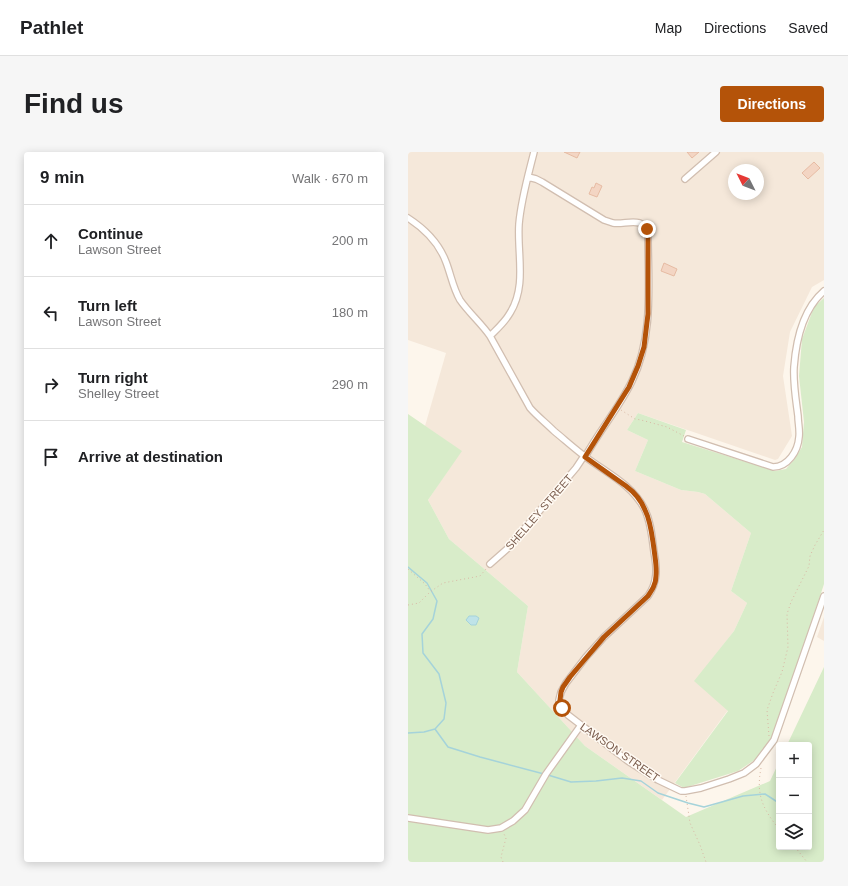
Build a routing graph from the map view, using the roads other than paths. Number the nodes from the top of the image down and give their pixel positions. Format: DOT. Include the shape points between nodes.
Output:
graph roads {
  1 [pos="534,152"];
  2 [pos="716,152"];
  3 [pos="528,177"];
  4 [pos="685,179"];
  5 [pos="408,218"];
  6 [pos="824,291"];
  7 [pos="490,336"];
  8 [pos="688,439"];
  9 [pos="585,457"];
  10 [pos="490,564"];
  11 [pos="824,596"];
  12 [pos="581,725"];
  13 [pos="408,818"];
  1 -- 3 [label="street"];
  2 -- 4 [label="street"];
  3 -- 7 [label="street" via="519,225 519,292 511,313"];
  3 -- 9 [label="street, SHELLEY STREET" via="542,182 604,220 613,223 637,222 645,225 647,229 648,314 644,347 633,379"];
  5 -- 7 [label="street, LAWSON STREET" via="424,230 438,246 460,300"];
  6 -- 8 [label="street" via="808,312 797,344 794,375 799,436 791,458 783,465 773,467"];
  7 -- 9 [label="street, LAWSON STREET" via="530,408"];
  9 -- 10 [label="street, SHELLEY STREET" via="512,543"];
  9 -- 12 [label="street, LAWSON STREET" via="626,486 641,502 650,523 656,577 648,596 598,643 563,687 560,700 562,708"];
  11 -- 12 [label="street, LAWSON STREET" via="819,618 774,740 756,764 744,773 715,784 681,791 628,761"];
  12 -- 13 [label="street" via="546,774 525,810 501,828 488,830"];
}
